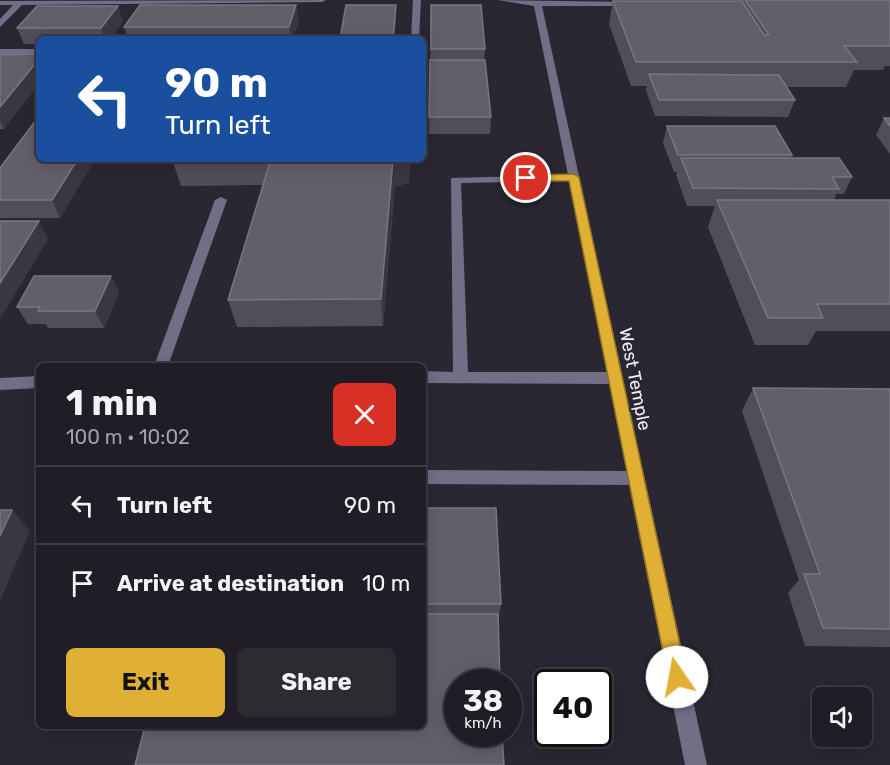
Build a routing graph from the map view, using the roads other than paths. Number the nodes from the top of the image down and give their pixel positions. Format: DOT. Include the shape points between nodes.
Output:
graph roads {
  1 [pos="322,0"];
  2 [pos="417,0"];
  3 [pos="502,0"];
  4 [pos="308,1"];
  5 [pos="538,2"];
  6 [pos="0,3"];
  7 [pos="20,3"];
  8 [pos="640,4"];
  9 [pos="0,24"];
  10 [pos="415,36"];
  11 [pos="0,52"];
  12 [pos="36,52"];
  13 [pos="574,177"];
  14 [pos="221,200"];
  15 [pos="162,363"];
  16 [pos="426,377"];
  17 [pos="462,377"];
  18 [pos="615,378"];
  19 [pos="36,382"];
  20 [pos="0,384"];
  21 [pos="426,477"];
  22 [pos="635,478"];
  23 [pos="696,765"];
  1 -- 4 [label="street"];
  2 -- 10 [label="street"];
  3 -- 5 [label="street"];
  4 -- 7 [label="street"];
  5 -- 8 [label="street"];
  5 -- 13 [label="street, West Temple"];
  6 -- 7 [label="street"];
  7 -- 9 [label="street"];
  11 -- 12 [label="street"];
  13 -- 17 [label="street" via="455,180"];
  13 -- 18 [label="street, West Temple"];
  14 -- 15 [label="street"];
  16 -- 17 [label="street"];
  17 -- 18 [label="street"];
  18 -- 22 [label="street, West Temple"];
  19 -- 20 [label="street"];
  21 -- 22 [label="street"];
  22 -- 23 [label="street, West Temple"];
}
